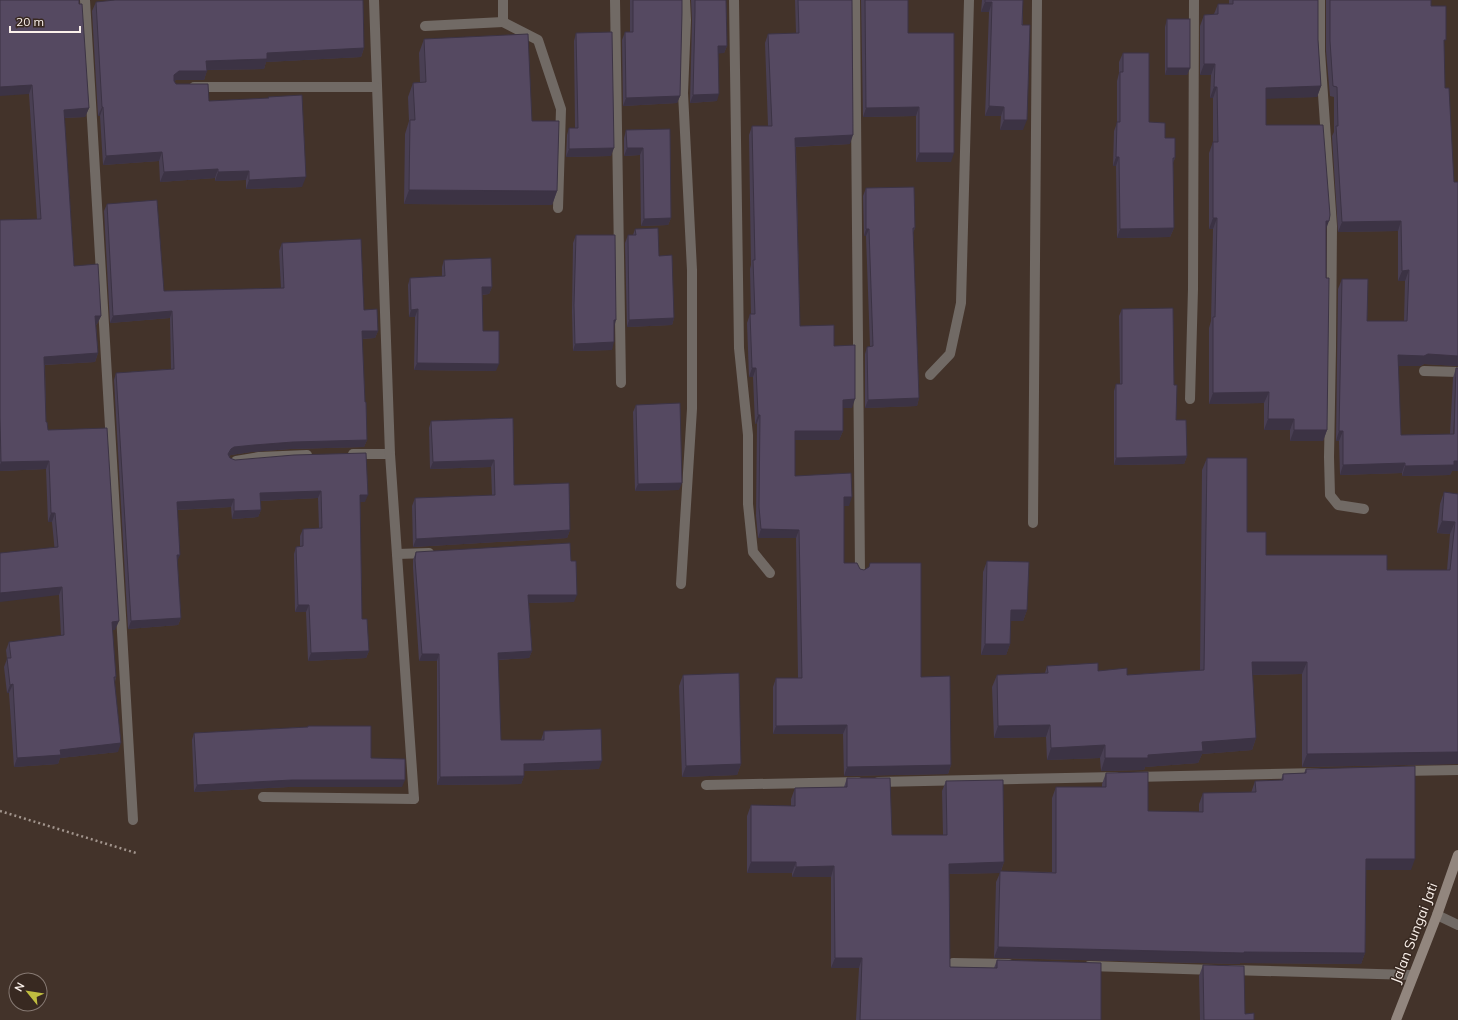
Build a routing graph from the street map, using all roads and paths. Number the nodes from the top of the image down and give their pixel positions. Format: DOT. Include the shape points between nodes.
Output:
graph roads {
  1 [pos="85,0"];
  2 [pos="374,0"];
  3 [pos="503,0"];
  4 [pos="615,0"];
  5 [pos="685,0"];
  6 [pos="734,0"];
  7 [pos="855,0"];
  8 [pos="969,0"];
  9 [pos="1037,0"];
  10 [pos="1194,0"];
  11 [pos="1320,0"];
  12 [pos="503,22"];
  13 [pos="425,26"];
  14 [pos="184,87"];
  15 [pos="376,87"];
  16 [pos="558,208"];
  17 [pos="1424,371"];
  18 [pos="1458,372"];
  19 [pos="930,374"];
  20 [pos="620,383"];
  21 [pos="1190,399"];
  22 [pos="315,454"];
  23 [pos="345,454"];
  24 [pos="390,454"];
  25 [pos="232,461"];
  26 [pos="1364,509"];
  27 [pos="1033,523"];
  28 [pos="437,552"];
  29 [pos="397,554"];
  30 [pos="860,572"];
  31 [pos="770,573"];
  32 [pos="681,584"];
  33 [pos="1458,770"];
  34 [pos="1395,772"];
  35 [pos="1331,773"];
  36 [pos="706,785"];
  37 [pos="263,797"];
  38 [pos="0,811"];
  39 [pos="133,820"];
  40 [pos="136,853"];
  41 [pos="1458,855"];
  42 [pos="1437,915"];
  43 [pos="1458,925"];
  44 [pos="953,963"];
  45 [pos="1016,964"];
  46 [pos="1080,966"];
  47 [pos="1413,975"];
  48 [pos="1396,1020"];
  1 -- 39 [label="street"];
  2 -- 15 [label="street"];
  3 -- 12 [label="street"];
  4 -- 20 [label="street"];
  5 -- 32 [label="street" via="683,93 692,270 692,393"];
  6 -- 31 [label="street" via="739,348 748,435 748,504 753,552"];
  7 -- 30 [label="street"];
  8 -- 19 [label="street" via="960,303 950,354"];
  9 -- 27 [label="street"];
  10 -- 21 [label="street"];
  11 -- 26 [label="street" via="1320,51 1332,226 1330,495 1338,506"];
  12 -- 13 [label="street"];
  12 -- 16 [label="street" via="538,40 561,109"];
  14 -- 15 [label="street"];
  15 -- 24 [label="street"];
  17 -- 18 [label="street"];
  22 -- 25 [label="street"];
  23 -- 24 [label="street"];
  24 -- 29 [label="street"];
  28 -- 29 [label="street"];
  29 -- 37 [label="street" via="414,799"];
  33 -- 34 [label="street"];
  35 -- 36 [label="street"];
  38 -- 40 [label="path"];
  41 -- 42 [label="main road, Jalan Sungai Jati"];
  42 -- 43 [label="street"];
  42 -- 47 [label="main road, Jalan Sungai Jati"];
  44 -- 45 [label="street"];
  46 -- 47 [label="street"];
  47 -- 48 [label="main road, Jalan Sungai Jati"];
}
